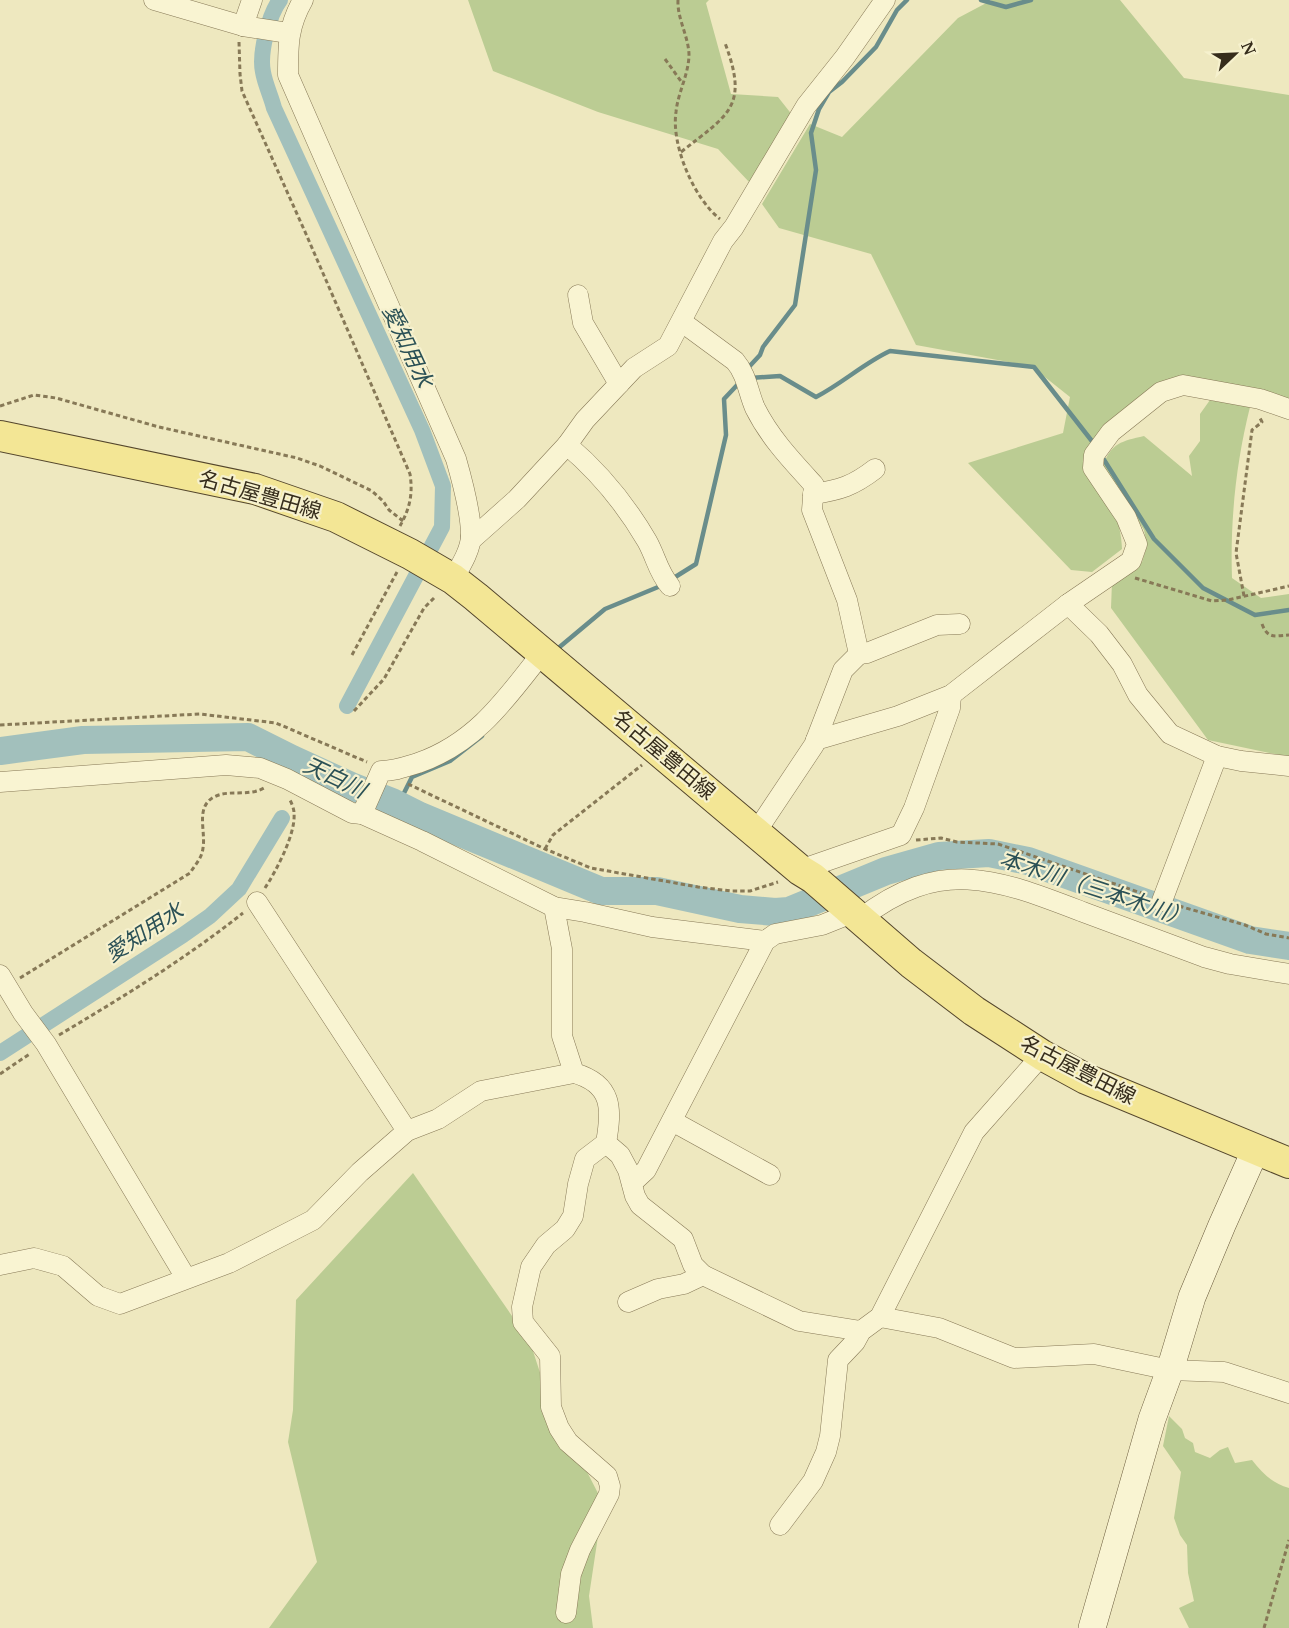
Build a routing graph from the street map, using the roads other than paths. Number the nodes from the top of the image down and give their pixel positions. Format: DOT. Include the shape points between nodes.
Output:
graph roads {
  1 [pos="154,0"];
  2 [pos="252,0"];
  3 [pos="303,0"];
  4 [pos="885,0"];
  5 [pos="243,26"];
  6 [pos="288,33"];
  7 [pos="578,295"];
  8 [pos="682,322"];
  9 [pos="619,384"];
  10 [pos="1289,409"];
  11 [pos="0,436"];
  12 [pos="567,445"];
  13 [pos="875,469"];
  14 [pos="813,494"];
  15 [pos="471,536"];
  16 [pos="448,576"];
  17 [pos="670,586"];
  18 [pos="1068,604"];
  19 [pos="960,624"];
  20 [pos="542,653"];
  21 [pos="859,654"];
  22 [pos="951,695"];
  23 [pos="816,740"];
  24 [pos="1217,756"];
  25 [pos="1289,766"];
  26 [pos="0,782"];
  27 [pos="362,814"];
  28 [pos="756,832"];
  29 [pos="807,874"];
  30 [pos="1162,901"];
  31 [pos="257,902"];
  32 [pos="554,907"];
  33 [pos="852,913"];
  34 [pos="765,941"];
  35 [pos="1289,974"];
  36 [pos="3,980"];
  37 [pos="1042,1055"];
  38 [pos="574,1073"];
  39 [pos="672,1121"];
  40 [pos="407,1131"];
  41 [pos="606,1143"];
  42 [pos="1255,1151"];
  43 [pos="1289,1163"];
  44 [pos="770,1175"];
  45 [pos="633,1183"];
  46 [pos="0,1265"];
  47 [pos="703,1275"];
  48 [pos="186,1278"];
  49 [pos="628,1302"];
  50 [pos="880,1317"];
  51 [pos="861,1331"];
  52 [pos="1170,1370"];
  53 [pos="1289,1393"];
  54 [pos="780,1525"];
  55 [pos="566,1613"];
  56 [pos="1092,1628"];
  1 -- 5 [label="street"];
  2 -- 5 [label="street"];
  3 -- 6 [label="street"];
  4 -- 8 [label="street" via="806,106 723,241"];
  5 -- 6 [label="street"];
  6 -- 15 [label="street" via="288,75 456,459"];
  7 -- 9 [label="street" via="583,323"];
  8 -- 9 [label="street" via="668,346 634,368"];
  8 -- 14 [label="street" via="735,362 776,444 814,485"];
  9 -- 12 [label="street"];
  10 -- 18 [label="street" via="1251,397 1183,385 1161,392 1111,432 1094,455 1093,468 1126,517 1137,544 1131,561"];
  11 -- 16 [label="main road, 名古屋豊田線" via="255,489 402,543"];
  12 -- 15 [label="street" via="517,500 471,540"];
  12 -- 17 [label="street" via="598,472 617,497"];
  13 -- 14 [label="street" via="848,487"];
  14 -- 21 [label="street" via="812,510 847,600"];
  15 -- 16 [label="street" via="461,566"];
  16 -- 20 [label="main road, 名古屋豊田線"];
  18 -- 22 [label="street"];
  18 -- 24 [label="street" via="1099,634 1122,664 1138,696 1170,734"];
  19 -- 21 [label="street" via="937,625"];
  20 -- 27 [label="street" via="503,703 450,750 388,771"];
  20 -- 28 [label="main road, 名古屋豊田線"];
  21 -- 23 [label="street" via="843,670"];
  22 -- 23 [label="street" via="898,716"];
  22 -- 29 [label="street" via="950,708 904,830 897,837"];
  23 -- 28 [label="street"];
  24 -- 25 [label="street"];
  24 -- 30 [label="street"];
  26 -- 27 [label="street" via="226,765 260,768 352,813"];
  27 -- 32 [label="street"];
  28 -- 29 [label="main road, 名古屋豊田線"];
  29 -- 33 [label="main road, 名古屋豊田線"];
  31 -- 40 [label="street"];
  32 -- 34 [label="street" via="652,927"];
  32 -- 38 [label="street" via="562,949 562,1036"];
  33 -- 34 [label="street" via="822,925 775,934"];
  33 -- 35 [label="street" via="920,886 977,879 1022,889 1204,957"];
  33 -- 37 [label="main road, 名古屋豊田線" via="974,1011"];
  34 -- 39 [label="street"];
  36 -- 48 [label="street" via="46,1044"];
  37 -- 42 [label="main road, 名古屋豊田線" via="1086,1079"];
  37 -- 50 [label="street" via="974,1132"];
  38 -- 40 [label="street" via="481,1091 438,1119"];
  38 -- 41 [label="street" via="587,1077 610,1105"];
  39 -- 44 [label="street"];
  39 -- 45 [label="street" via="646,1170"];
  40 -- 48 [label="street" via="313,1220 229,1263"];
  41 -- 45 [label="street" via="620,1155"];
  41 -- 55 [label="street" via="585,1159 573,1216 531,1267 522,1307 523,1322 550,1356 551,1407 559,1428 568,1442 602,1470 610,1486 580,1550"];
  42 -- 43 [label="main road, 名古屋豊田線"];
  42 -- 52 [label="street" via="1192,1297"];
  45 -- 47 [label="street" via="640,1205 683,1239 693,1265"];
  46 -- 48 [label="street" via="34,1258 63,1266 98,1296 120,1304"];
  47 -- 49 [label="street"];
  47 -- 51 [label="street" via="800,1321"];
  50 -- 51 [label="street"];
  50 -- 52 [label="street" via="939,1328 1014,1358 1094,1353"];
  51 -- 54 [label="street" via="838,1360 830,1436 822,1465"];
  52 -- 53 [label="street" via="1224,1372"];
  52 -- 56 [label="street" via="1152,1419"];
}
